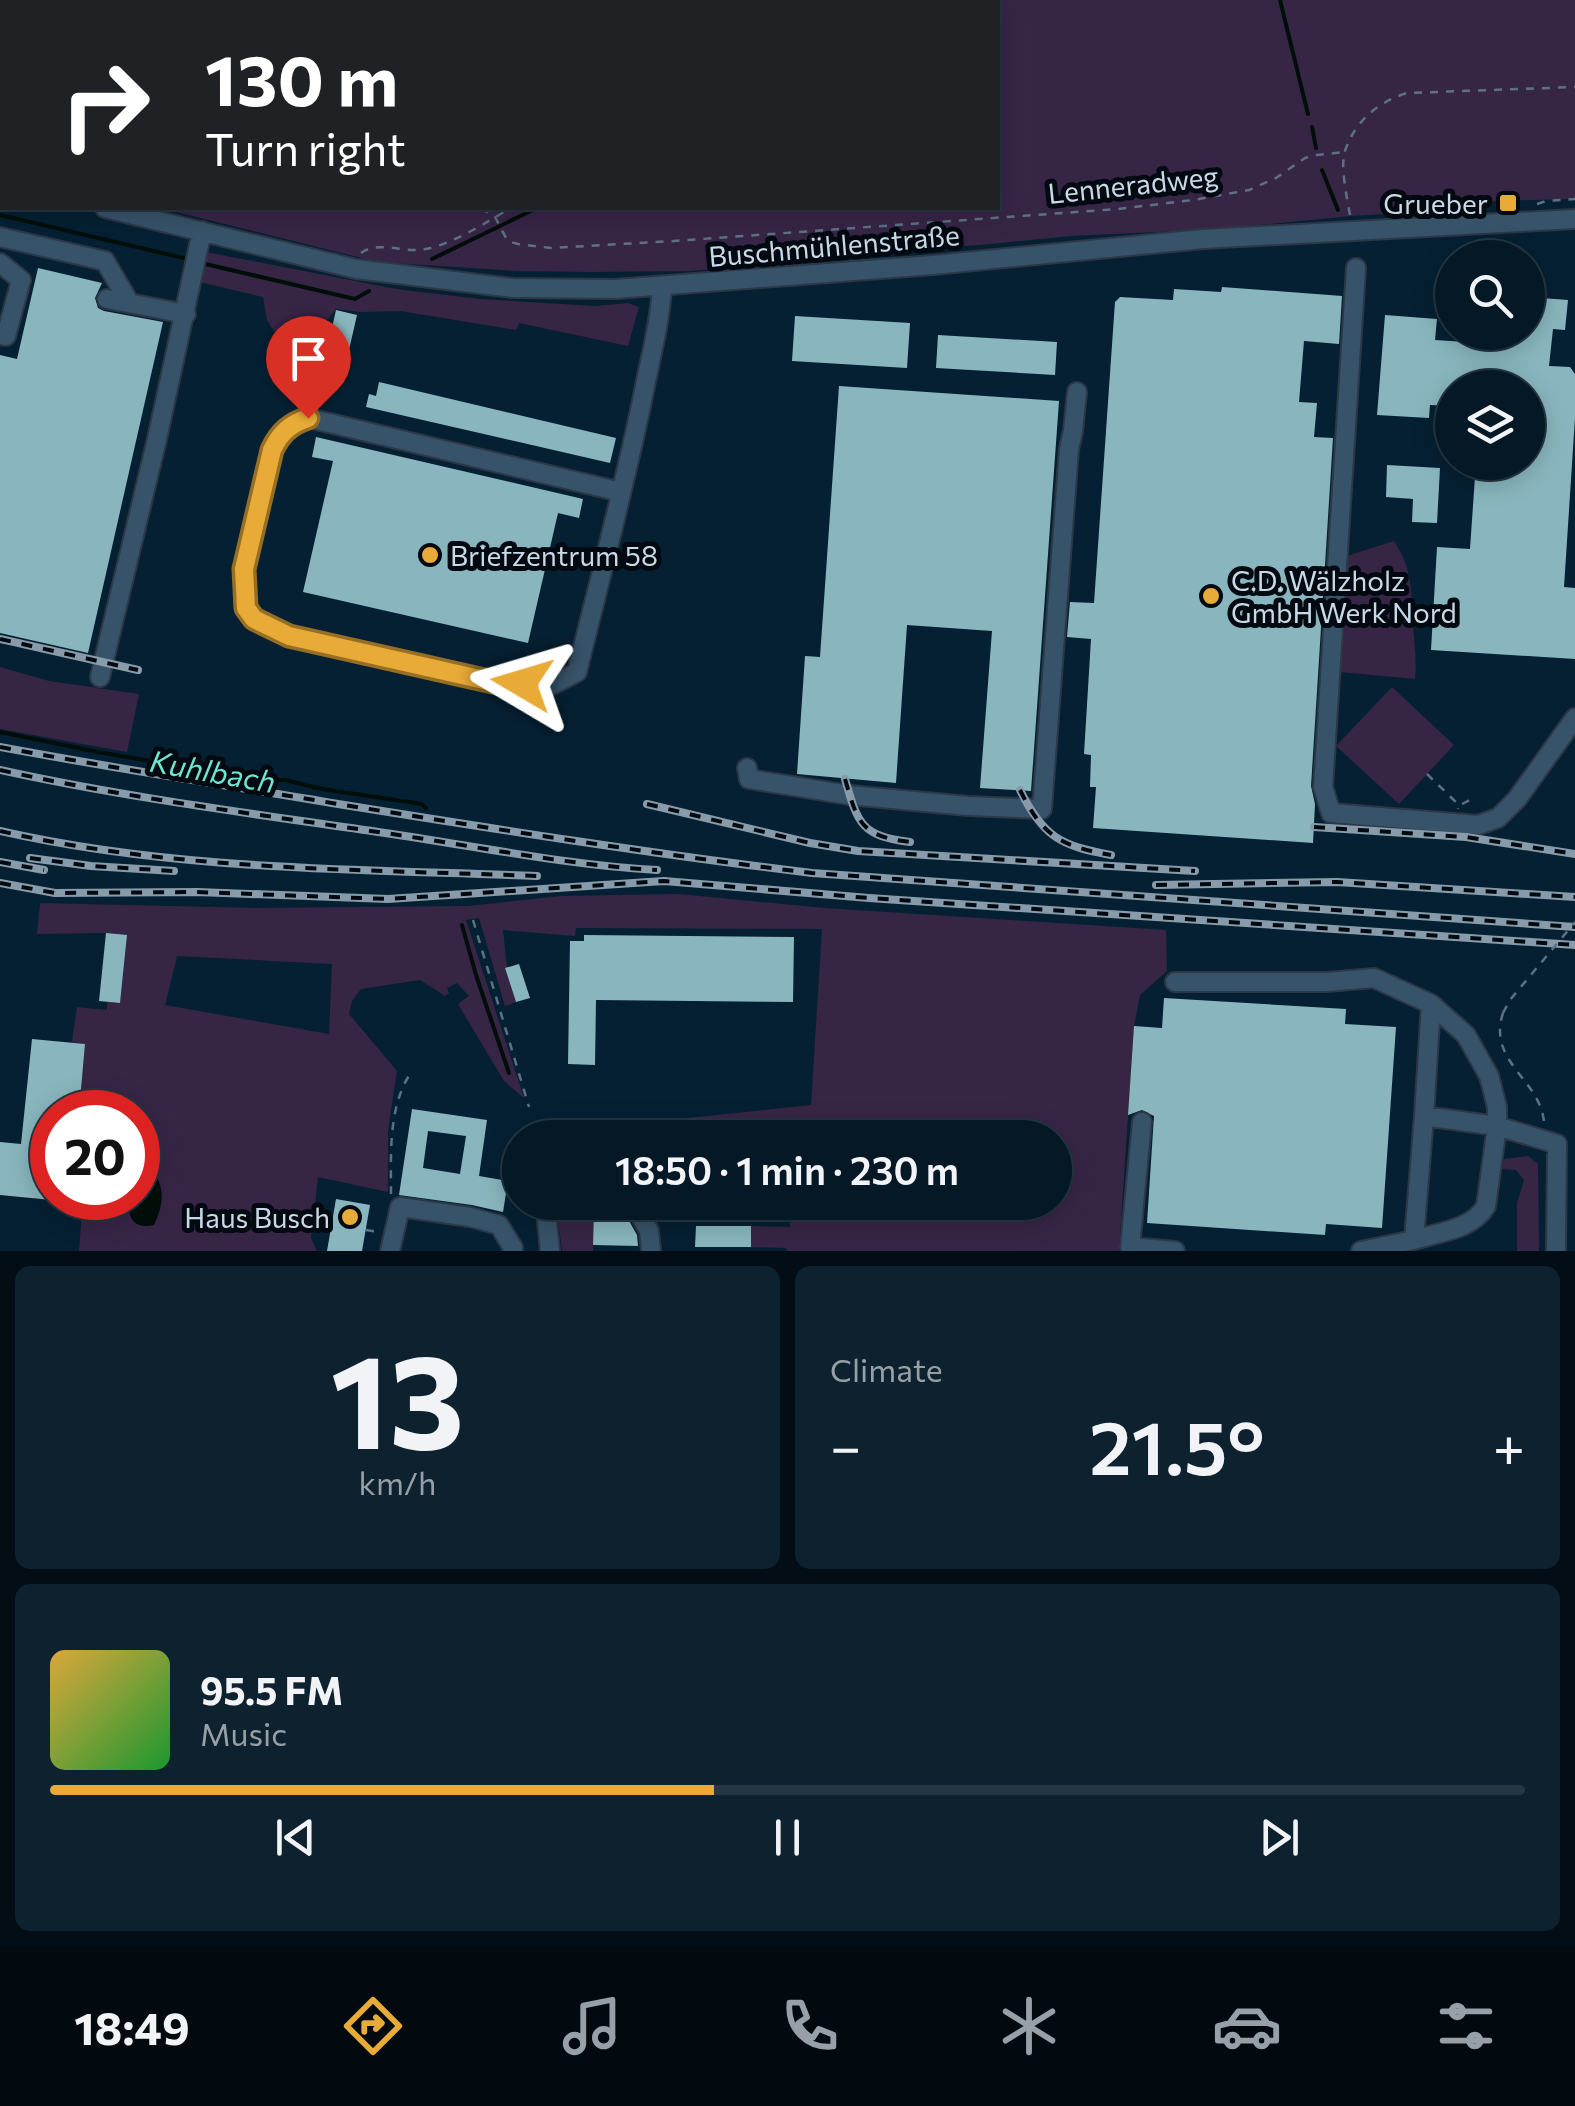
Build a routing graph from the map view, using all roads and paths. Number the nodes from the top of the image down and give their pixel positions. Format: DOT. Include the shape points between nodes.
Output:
graph roads {
  1 [pos="1575,87"];
  2 [pos="1344,152"];
  3 [pos="112,210"];
  4 [pos="484,210"];
  5 [pos="507,210"];
  6 [pos="495,217"];
  7 [pos="1575,219"];
  8 [pos="1354,231"];
  9 [pos="202,232"];
  10 [pos="0,237"];
  11 [pos="0,264"];
  12 [pos="1356,268"];
  13 [pos="356,269"];
  14 [pos="662,287"];
  15 [pos="107,299"];
  16 [pos="128,302"];
  17 [pos="186,314"];
  18 [pos="0,335"];
  19 [pos="1076,392"];
  20 [pos="620,492"];
  21 [pos="100,677"];
  22 [pos="1575,718"];
  23 [pos="747,768"];
  24 [pos="1427,774"];
  25 [pos="1474,798"];
  26 [pos="1460,805"];
  27 [pos="1454,824"];
  28 [pos="473,920"];
  29 [pos="1575,922"];
  30 [pos="1175,982"];
  31 [pos="1431,1004"];
  32 [pos="410,1074"];
  33 [pos="529,1107"];
  34 [pos="1424,1116"];
  35 [pos="1142,1122"];
  36 [pos="1497,1126"];
  37 [pos="1557,1144"];
  38 [pos="391,1196"];
  39 [pos="546,1220"];
  40 [pos="642,1220"];
  41 [pos="1414,1240"];
  42 [pos="513,1249"];
  43 [pos="390,1251"];
  44 [pos="549,1251"];
  45 [pos="650,1251"];
  46 [pos="1174,1251"];
  47 [pos="1361,1251"];
  48 [pos="1556,1251"];
  1 -- 2 [label="path" via="1392,98 1366,116"];
  2 -- 6 [label="path, Lenneradweg" via="1306,158 1235,193 674,242 518,244 506,238"];
  2 -- 8 [label="path"];
  3 -- 9 [label="street, Buschmühlenstraße"];
  4 -- 6 [label="path"];
  5 -- 6 [label="path"];
  6 -- 13 [label="path" via="436,248 372,246 362,250"];
  7 -- 8 [label="street, Buschmühlenstraße"];
  8 -- 14 [label="street, Buschmühlenstraße"];
  9 -- 13 [label="street, Buschmühlenstraße"];
  9 -- 17 [label="street"];
  10 -- 16 [label="street" via="105,261"];
  11 -- 18 [label="street" via="21,280 6,336"];
  12 -- 27 [label="street" via="1323,788 1331,814"];
  13 -- 14 [label="street, Buschmühlenstraße" via="512,288"];
  14 -- 20 [label="street"];
  15 -- 16 [label="street"];
  16 -- 17 [label="street"];
  17 -- 21 [label="street"];
  19 -- 23 [label="street" via="1042,809 849,795 749,779"];
  20 -- 20 [label="street" via="577,672 552,685 493,682 289,636 246,608 244,569 272,450 295,422 308,418"];
  22 -- 27 [label="street" via="1498,818 1478,826"];
  24 -- 26 [label="path"];
  25 -- 26 [label="path"];
  26 -- 27 [label="path"];
  28 -- 33 [label="path"];
  29 -- 37 [label="path, bridge" via="1510,1000 1500,1030 1508,1061 1538,1098"];
  30 -- 31 [label="street" via="1374,978"];
  31 -- 34 [label="street"];
  31 -- 36 [label="street" via="1466,1034 1490,1076"];
  32 -- 38 [label="path" via="393,1130"];
  34 -- 36 [label="street"];
  34 -- 41 [label="street"];
  35 -- 46 [label="street" via="1130,1247"];
  36 -- 37 [label="street"];
  36 -- 41 [label="street" via="1480,1216"];
  37 -- 48 [label="street"];
  39 -- 44 [label="street"];
  40 -- 45 [label="street"];
  41 -- 47 [label="street"];
  42 -- 43 [label="street" via="500,1225 400,1206"];
  42 -- 44 [label="street"];
}
